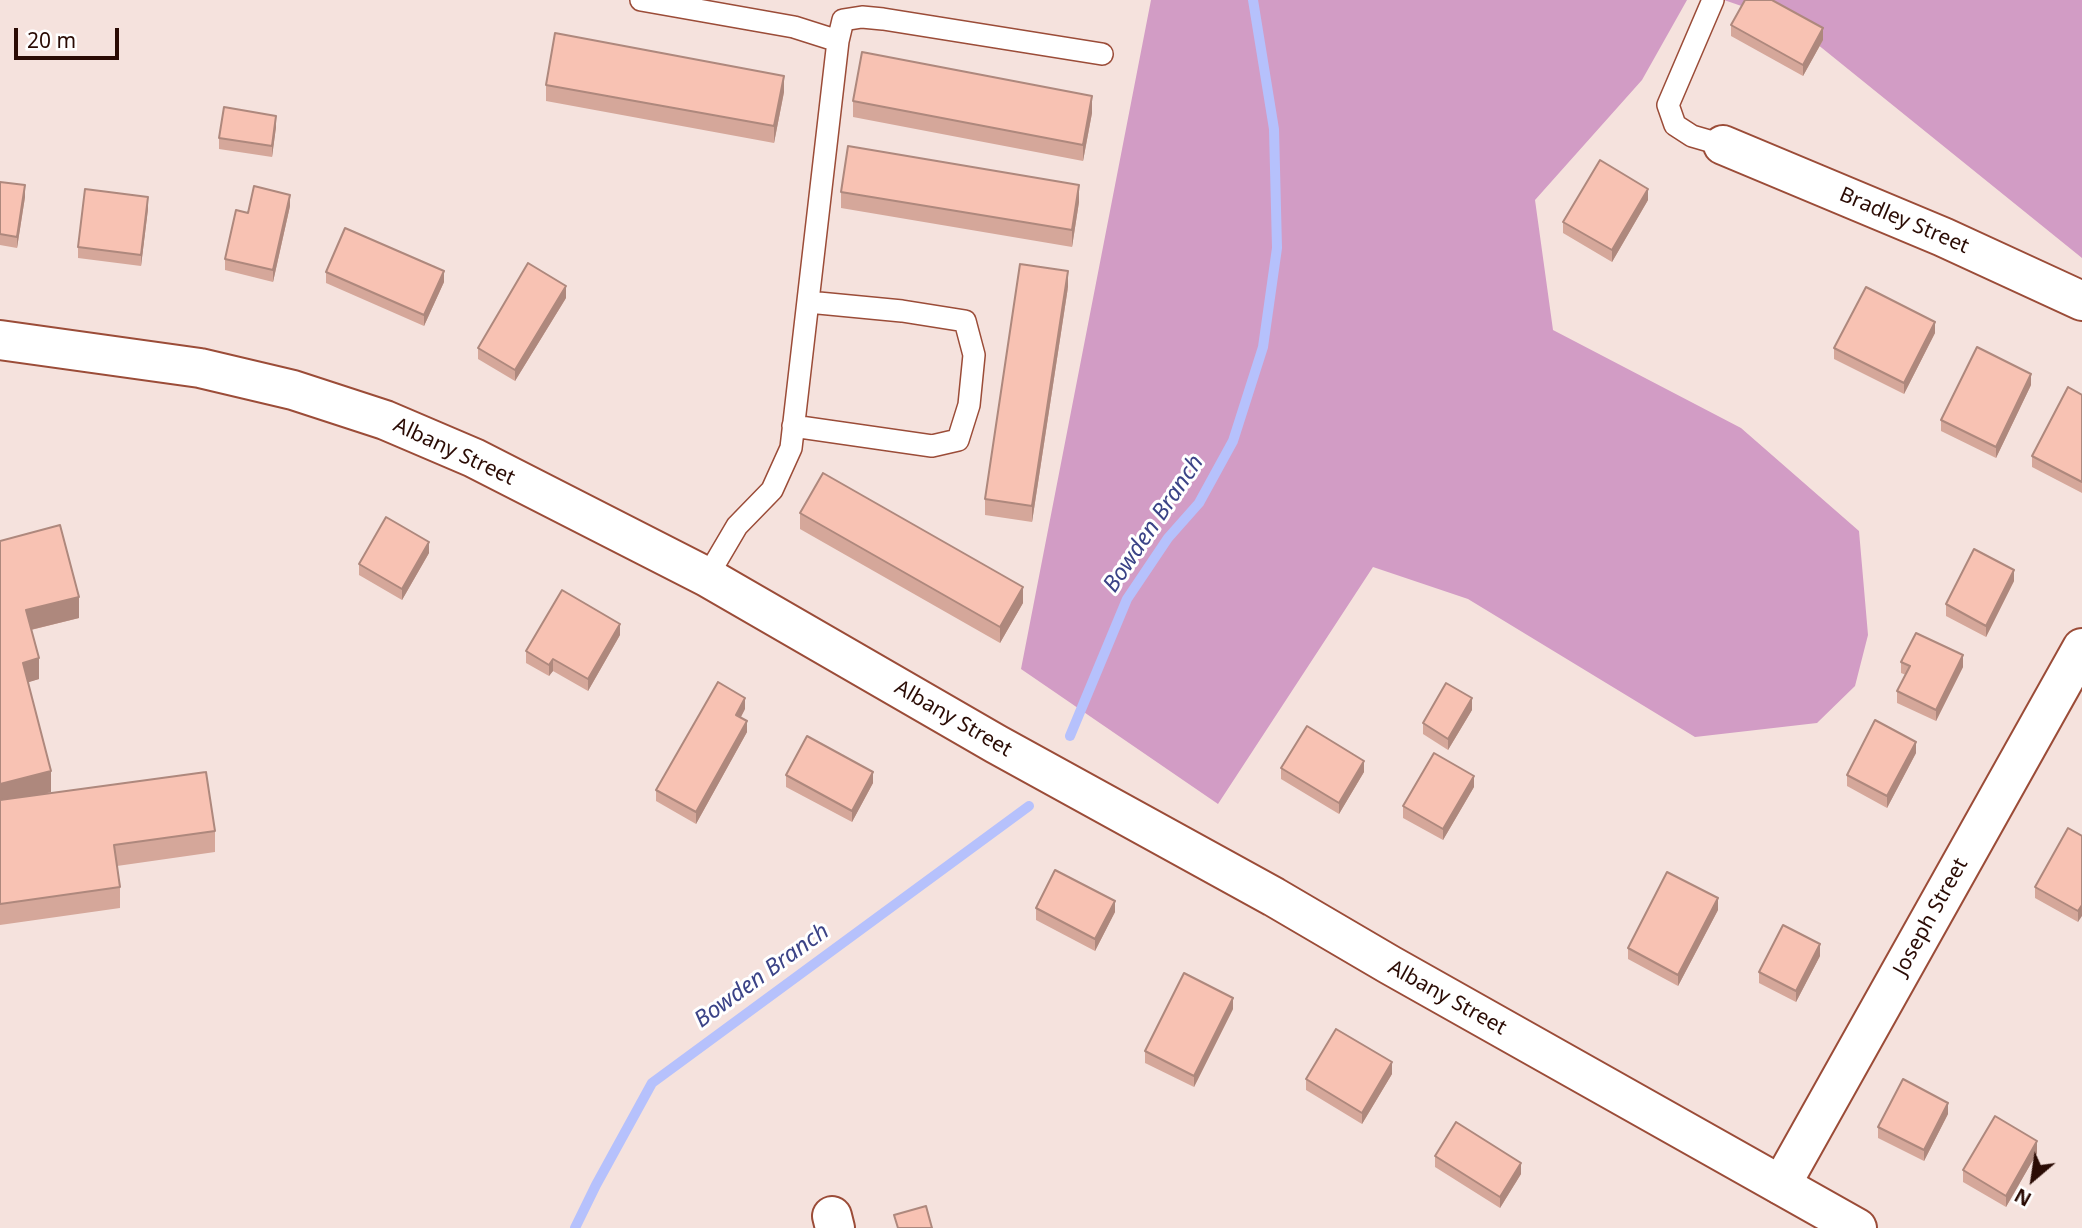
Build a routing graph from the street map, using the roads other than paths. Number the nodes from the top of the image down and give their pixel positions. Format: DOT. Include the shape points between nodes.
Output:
graph roads {
  1 [pos="641,0"];
  2 [pos="1713,0"];
  3 [pos="838,41"];
  4 [pos="1102,54"];
  5 [pos="1723,145"];
  6 [pos="2082,301"];
  7 [pos="808,302"];
  8 [pos="0,340"];
  9 [pos="793,426"];
  10 [pos="707,577"];
  11 [pos="2082,648"];
  12 [pos="1781,1185"];
  13 [pos="1857,1228"];
  1 -- 3 [label="lane" via="794,27"];
  2 -- 5 [label="lane" via="1668,105 1675,125 1692,136"];
  3 -- 4 [label="lane" via="843,20 862,17"];
  3 -- 7 [label="lane"];
  5 -- 6 [label="street, Bradley Street"];
  7 -- 9 [label="lane"];
  7 -- 9 [label="lane" via="965,321 974,355 969,405 958,440 932,446"];
  8 -- 10 [label="street, Albany Street" via="200,368 293,390 385,420 474,458"];
  9 -- 10 [label="lane" via="791,448 772,490 737,526"];
  10 -- 12 [label="street, Albany Street"];
  11 -- 12 [label="street, Joseph Street"];
  12 -- 13 [label="street, Albany Street"];
}
